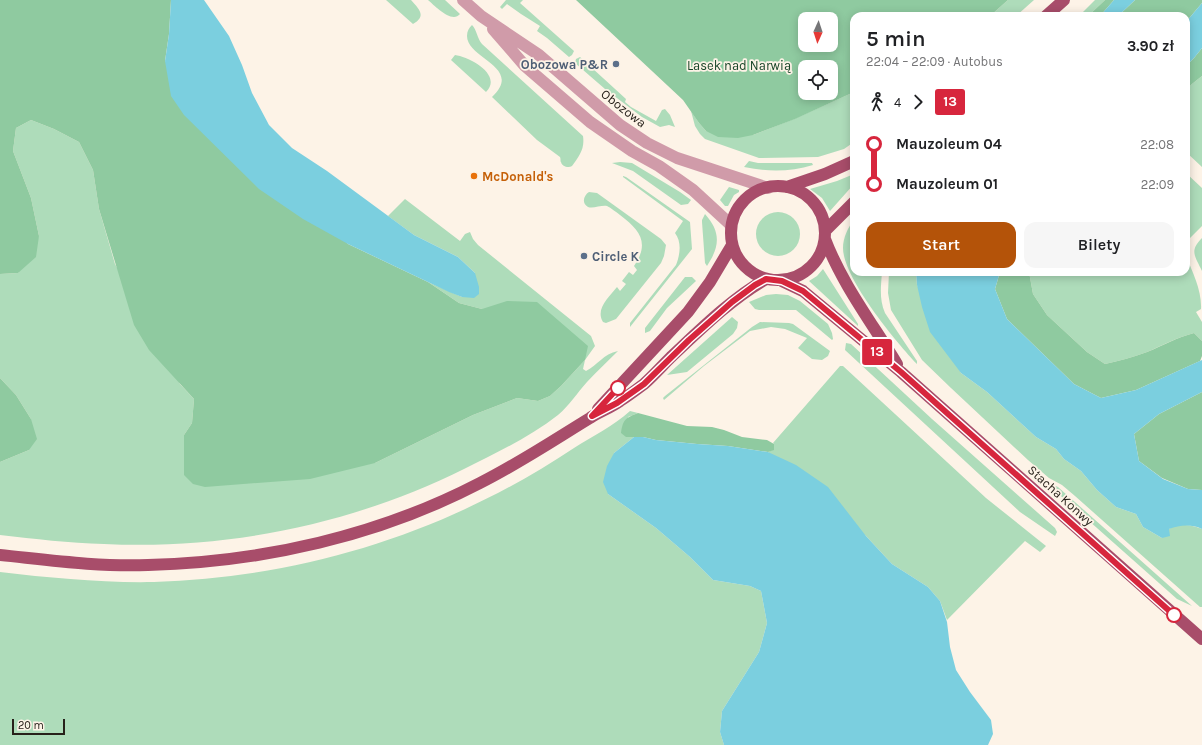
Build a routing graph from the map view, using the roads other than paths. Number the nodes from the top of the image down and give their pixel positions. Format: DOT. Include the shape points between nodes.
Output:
graph roads {
  1 [pos="463,0"];
  2 [pos="1064,0"];
  3 [pos="1050,12"];
  4 [pos="481,16"];
  5 [pos="850,163"];
  6 [pos="787,187"];
  7 [pos="768,188"];
  8 [pos="850,207"];
  9 [pos="731,224"];
  10 [pos="825,235"];
  11 [pos="732,244"];
  12 [pos="766,279"];
  13 [pos="782,281"];
  14 [pos="901,372"];
  15 [pos="592,416"];
  16 [pos="0,555"];
  17 [pos="1202,639"];
  1 -- 4 [label="street, Obozowa"];
  2 -- 3 [label="main road"];
  4 -- 7 [label="street, Obozowa" via="539,55 620,125 647,143 677,158"];
  4 -- 9 [label="street, Obozowa" via="525,66 590,122 693,190"];
  5 -- 6 [label="main road"];
  6 -- 7 [label="main road"];
  6 -- 10 [label="main road" via="797,190 812,201 824,222"];
  7 -- 9 [label="main road" via="760,189 748,196 738,208"];
  8 -- 10 [label="main road"];
  9 -- 11 [label="main road"];
  10 -- 13 [label="main road" via="819,256 811,267 798,276"];
  10 -- 14 [label="main road, Stacha Konwy" via="832,257"];
  11 -- 12 [label="main road" via="742,264"];
  11 -- 15 [label="main road" via="710,282 688,312"];
  12 -- 13 [label="main road"];
  12 -- 15 [label="main road" via="732,302 644,384 617,403"];
  13 -- 14 [label="main road, Stacha Konwy" via="803,291"];
  14 -- 17 [label="main road, Stacha Konwy"];
  15 -- 16 [label="main road" via="513,466 447,500 370,529 320,542 246,557 148,565 81,564"];
}
